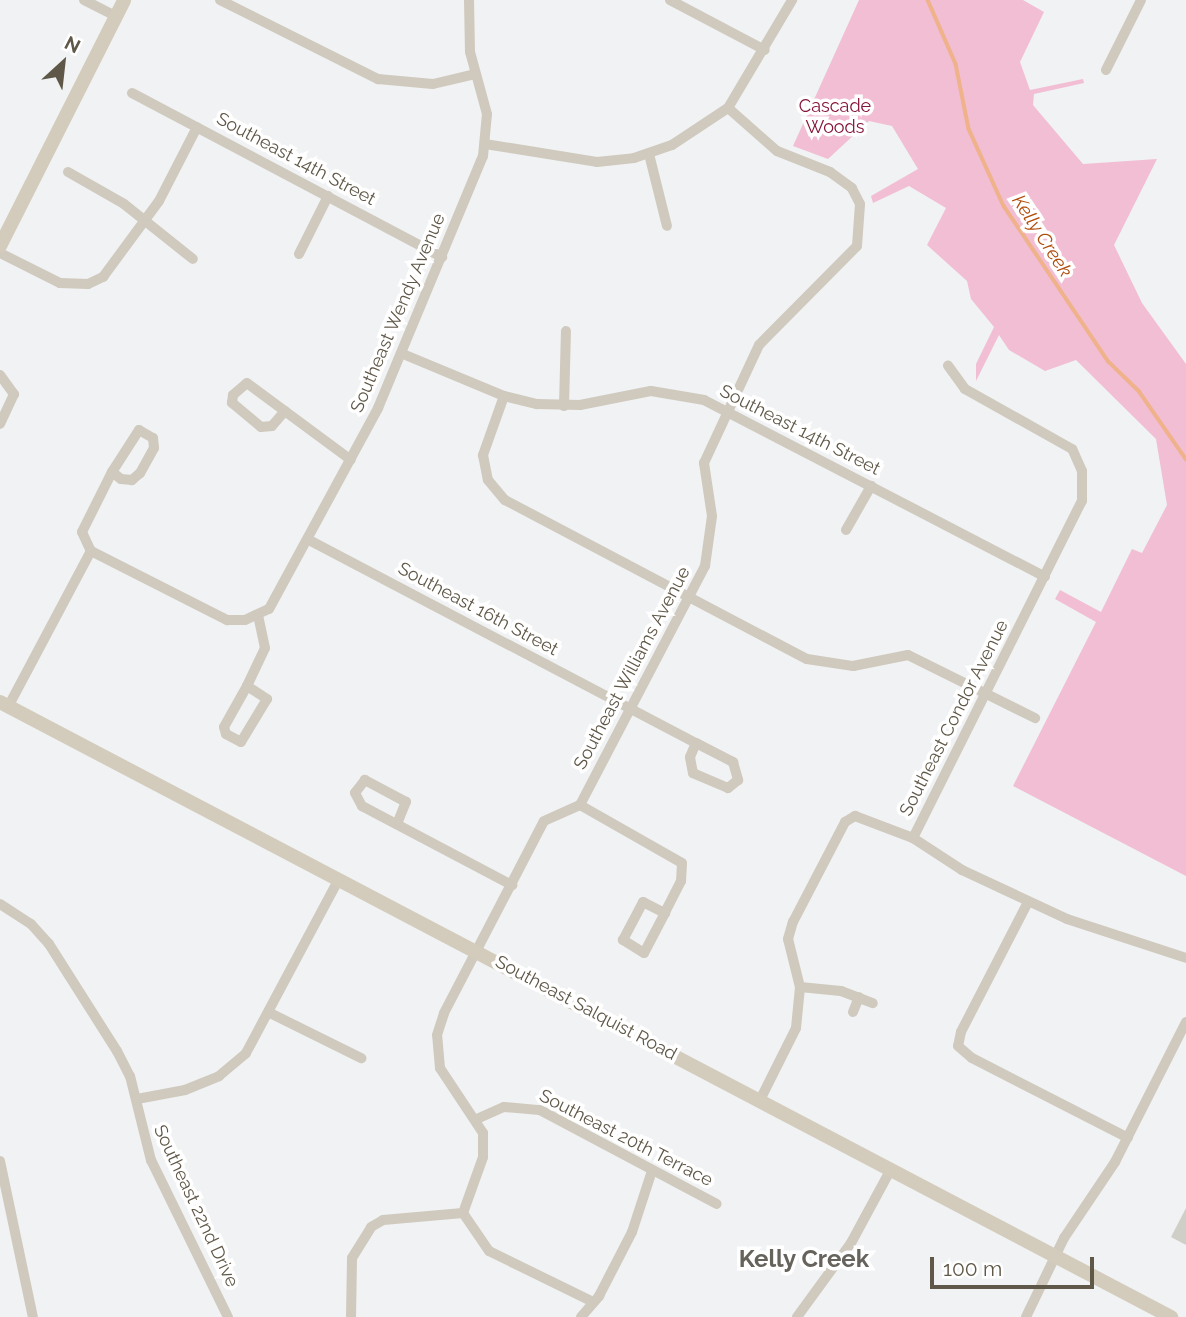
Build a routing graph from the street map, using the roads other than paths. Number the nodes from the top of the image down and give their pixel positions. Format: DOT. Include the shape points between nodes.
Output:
graph roads {
  1 [pos="84,0"];
  2 [pos="124,0"];
  3 [pos="220,0"];
  4 [pos="469,0"];
  5 [pos="670,0"];
  6 [pos="792,0"];
  7 [pos="1142,0"];
  8 [pos="115,16"];
  9 [pos="765,50"];
  10 [pos="1106,70"];
  11 [pos="475,74"];
  12 [pos="132,93"];
  13 [pos="728,108"];
  14 [pos="197,127"];
  15 [pos="485,144"];
  16 [pos="649,154"];
  17 [pos="68,172"];
  18 [pos="328,196"];
  19 [pos="141,220"];
  20 [pos="667,226"];
  21 [pos="0,246"];
  22 [pos="0,253"];
  23 [pos="299,254"];
  24 [pos="442,257"];
  25 [pos="193,259"];
  26 [pos="566,331"];
  27 [pos="404,354"];
  28 [pos="948,366"];
  29 [pos="0,375"];
  30 [pos="504,396"];
  31 [pos="564,406"];
  32 [pos="725,409"];
  33 [pos="285,411"];
  34 [pos="0,424"];
  35 [pos="351,460"];
  36 [pos="112,472"];
  37 [pos="871,486"];
  38 [pos="846,530"];
  39 [pos="309,540"];
  40 [pos="91,551"];
  41 [pos="1045,578"];
  42 [pos="689,597"];
  43 [pos="258,615"];
  44 [pos="247,686"];
  45 [pos="988,694"];
  46 [pos="4,704"];
  47 [pos="631,709"];
  48 [pos="1035,718"];
  49 [pos="696,743"];
  50 [pos="580,805"];
  51 [pos="397,824"];
  52 [pos="913,838"];
  53 [pos="339,879"];
  54 [pos="512,886"];
  55 [pos="1028,902"];
  56 [pos="0,904"];
  57 [pos="665,913"];
  58 [pos="477,951"];
  59 [pos="1186,958"];
  60 [pos="800,987"];
  61 [pos="859,997"];
  62 [pos="873,1003"];
  63 [pos="853,1012"];
  64 [pos="270,1013"];
  65 [pos="1186,1022"];
  66 [pos="361,1058"];
  67 [pos="137,1099"];
  68 [pos="760,1100"];
  69 [pos="479,1118"];
  70 [pos="1128,1138"];
  71 [pos="0,1161"];
  72 [pos="891,1169"];
  73 [pos="651,1174"];
  74 [pos="717,1204"];
  75 [pos="463,1213"];
  76 [pos="1056,1256"];
  77 [pos="593,1302"];
  78 [pos="33,1317"];
  79 [pos="228,1317"];
  80 [pos="351,1317"];
  81 [pos="581,1317"];
  82 [pos="797,1317"];
  83 [pos="1026,1317"];
  84 [pos="1171,1317"];
  1 -- 8 [label="street"];
  2 -- 8 [label="street"];
  3 -- 11 [label="street" via="378,79 433,84"];
  4 -- 11 [label="street, Southeast Wendy Avenue"];
  5 -- 9 [label="street"];
  6 -- 9 [label="street"];
  7 -- 10 [label="street"];
  8 -- 21 [label="street"];
  9 -- 13 [label="street"];
  11 -- 15 [label="street, Southeast Wendy Avenue" via="487,114"];
  12 -- 14 [label="street, Southeast 14th Street"];
  13 -- 16 [label="street"];
  13 -- 32 [label="street, Southeast Williams Avenue" via="777,151 841,178 860,204 861,226 851,257 770,328"];
  14 -- 18 [label="street, Southeast 14th Street"];
  14 -- 19 [label="street" via="159,201"];
  15 -- 16 [label="street" via="597,162"];
  15 -- 24 [label="street, Southeast Wendy Avenue"];
  16 -- 20 [label="street"];
  17 -- 19 [label="street" via="106,192"];
  18 -- 23 [label="street"];
  18 -- 24 [label="street, Southeast 14th Street"];
  19 -- 22 [label="street" via="115,266 88,284 60,283"];
  19 -- 25 [label="street"];
  24 -- 27 [label="street, Southeast Wendy Avenue"];
  26 -- 31 [label="street"];
  27 -- 30 [label="street, Southeast 14th Street"];
  27 -- 35 [label="street, Southeast Wendy Avenue"];
  28 -- 41 [label="street, Southeast Condor Avenue" via="965,389 1072,449 1082,471 1080,509"];
  29 -- 34 [label="street" via="14,394"];
  30 -- 31 [label="street, Southeast 14th Street"];
  30 -- 42 [label="street" via="483,455 495,491"];
  31 -- 32 [label="street, Southeast 14th Street" via="651,391"];
  32 -- 37 [label="street, Southeast 14th Street"];
  32 -- 42 [label="street, Southeast Williams Avenue" via="704,463 711,541"];
  33 -- 33 [label="street" via="272,426 261,427 232,403 233,396 247,383"];
  33 -- 35 [label="street"];
  35 -- 39 [label="street, Southeast Wendy Avenue"];
  36 -- 36 [label="street" via="132,433 139,430 153,438 154,448 132,480"];
  36 -- 40 [label="street" via="82,532"];
  37 -- 38 [label="street"];
  37 -- 41 [label="street, Southeast 14th Street"];
  39 -- 43 [label="street, Southeast Wendy Avenue" via="278,597"];
  39 -- 47 [label="street, Southeast 16th Street"];
  40 -- 43 [label="street" via="227,620"];
  40 -- 46 [label="street"];
  41 -- 45 [label="street, Southeast Condor Avenue"];
  42 -- 45 [label="street" via="807,659 853,666 908,655"];
  42 -- 47 [label="street, Southeast Williams Avenue"];
  43 -- 44 [label="street" via="265,648"];
  44 -- 44 [label="street" via="224,727 226,734 241,741 267,699"];
  45 -- 48 [label="street"];
  45 -- 52 [label="street, Southeast Condor Avenue"];
  46 -- 53 [label="street, Southeast Salquist Road"];
  47 -- 49 [label="street, Southeast 16th Street"];
  47 -- 50 [label="street, Southeast Williams Avenue"];
  49 -- 49 [label="street, Southeast 16th Street" via="690,757 693,773 729,788 738,780 733,762"];
  50 -- 54 [label="street" via="544,821"];
  50 -- 57 [label="street" via="682,863 681,881"];
  51 -- 51 [label="street" via="406,802 365,780 356,801"];
  51 -- 54 [label="street"];
  52 -- 55 [label="street"];
  52 -- 60 [label="street, Southeast Condor Avenue" via="866,817 845,822 788,939"];
  53 -- 58 [label="street, Southeast Salquist Road"];
  53 -- 64 [label="street"];
  54 -- 58 [label="street"];
  55 -- 59 [label="street"];
  55 -- 70 [label="street" via="958,1046 972,1058"];
  56 -- 67 [label="street, Southeast 22nd Drive" via="31,924 49,944 117,1051"];
  57 -- 57 [label="street" via="644,953 626,946 623,933 643,902"];
  58 -- 68 [label="street, Southeast Salquist Road"];
  58 -- 69 [label="street" via="444,1013 437,1052 447,1083"];
  60 -- 61 [label="street"];
  60 -- 68 [label="street, Southeast Condor Avenue" via="796,1028"];
  61 -- 62 [label="street"];
  61 -- 63 [label="street"];
  64 -- 66 [label="street"];
  64 -- 67 [label="street" via="246,1053 219,1076 185,1090"];
  65 -- 70 [label="street"];
  67 -- 79 [label="street, Southeast 22nd Drive" via="151,1160"];
  68 -- 72 [label="street, Southeast Salquist Road"];
  69 -- 73 [label="street, Southeast 20th Terrace" via="504,1107 540,1110 642,1164"];
  69 -- 75 [label="street" via="485,1148"];
  70 -- 76 [label="street"];
  71 -- 78 [label="street"];
  72 -- 76 [label="street, Southeast Salquist Road"];
  72 -- 82 [label="street" via="845,1253"];
  73 -- 74 [label="street, Southeast 20th Terrace"];
  73 -- 77 [label="street" via="632,1232"];
  75 -- 77 [label="street" via="489,1251"];
  75 -- 80 [label="street" via="383,1220 372,1227 352,1258"];
  76 -- 83 [label="street"];
  76 -- 84 [label="street, Southeast Salquist Road"];
  77 -- 81 [label="street"];
}
